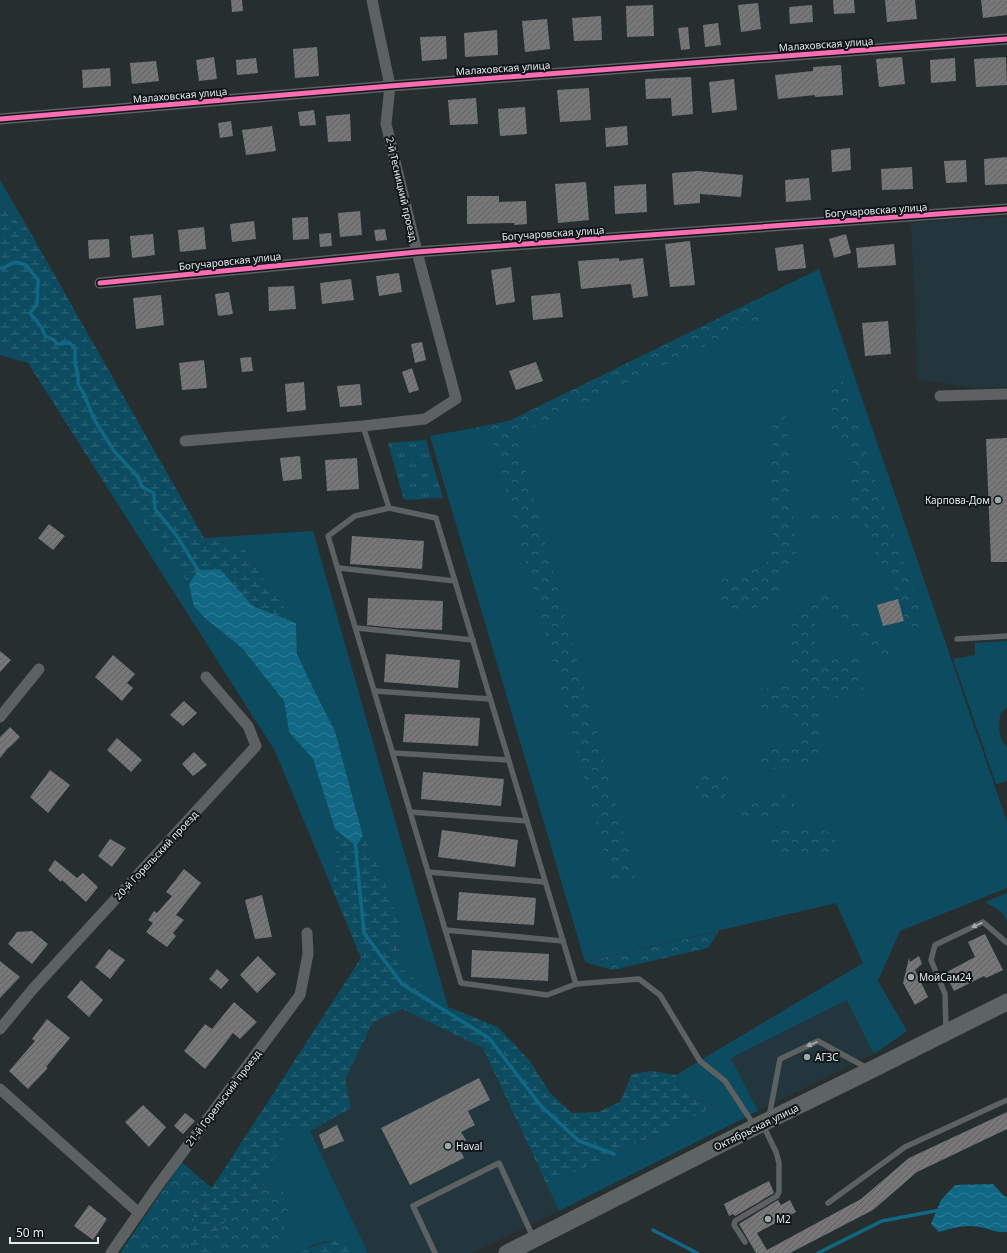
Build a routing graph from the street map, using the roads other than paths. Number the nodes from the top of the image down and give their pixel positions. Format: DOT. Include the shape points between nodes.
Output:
graph roads {
  1 [pos="372,0"];
  2 [pos="1007,39"];
  3 [pos="390,86"];
  4 [pos="0,119"];
  5 [pos="1007,209"];
  6 [pos="417,252"];
  7 [pos="100,283"];
  8 [pos="1007,394"];
  9 [pos="940,396"];
  10 [pos="363,426"];
  11 [pos="185,441"];
  12 [pos="390,508"];
  13 [pos="339,568"];
  14 [pos="455,581"];
  15 [pos="357,628"];
  16 [pos="1007,636"];
  17 [pos="957,639"];
  18 [pos="472,640"];
  19 [pos="39,669"];
  20 [pos="206,677"];
  21 [pos="375,691"];
  22 [pos="490,699"];
  23 [pos="0,717"];
  24 [pos="394,754"];
  25 [pos="508,760"];
  26 [pos="410,812"];
  27 [pos="527,821"];
  28 [pos="428,872"];
  29 [pos="545,882"];
  30 [pos="445,930"];
  31 [pos="307,933"];
  32 [pos="563,941"];
  33 [pos="1007,943"];
  34 [pos="576,984"];
  35 [pos="1007,1002"];
  36 [pos="0,1029"];
  37 [pos="946,1033"];
  38 [pos="871,1070"];
  39 [pos="0,1090"];
  40 [pos="1007,1100"];
  41 [pos="762,1123"];
  42 [pos="828,1203"];
  43 [pos="139,1213"];
  44 [pos="534,1239"];
  45 [pos="745,1242"];
  46 [pos="112,1253"];
  47 [pos="435,1253"];
  48 [pos="507,1253"];
  1 -- 3 [label="street, 2-й Тесницкий проезд"];
  2 -- 3 [label="street, Малаховская улица"];
  3 -- 4 [label="street, Малаховская улица"];
  3 -- 6 [label="street, 2-й Тесницкий проезд" via="386,124"];
  5 -- 6 [label="street, Богучаровская улица"];
  6 -- 7 [label="street, Богучаровская улица"];
  6 -- 10 [label="street, 2-й Тесницкий проезд" via="456,399 425,419"];
  8 -- 9 [label="street"];
  10 -- 11 [label="street"];
  10 -- 12 [label="lane"];
  12 -- 13 [label="lane" via="355,516 328,536"];
  12 -- 14 [label="lane" via="436,518"];
  13 -- 14 [label="lane"];
  13 -- 15 [label="lane"];
  14 -- 18 [label="lane"];
  15 -- 18 [label="lane"];
  15 -- 21 [label="lane"];
  16 -- 17 [label="lane"];
  18 -- 22 [label="lane"];
  19 -- 23 [label="street"];
  20 -- 36 [label="street, 20-й Горельский проезд" via="248,726 256,746 32,990"];
  21 -- 22 [label="lane"];
  21 -- 24 [label="lane"];
  22 -- 25 [label="lane"];
  24 -- 25 [label="lane"];
  24 -- 26 [label="lane"];
  25 -- 27 [label="lane"];
  26 -- 27 [label="lane"];
  26 -- 28 [label="lane"];
  27 -- 29 [label="lane"];
  28 -- 29 [label="lane"];
  28 -- 30 [label="lane"];
  29 -- 32 [label="lane"];
  30 -- 32 [label="lane"];
  30 -- 34 [label="lane" via="461,983 547,995"];
  31 -- 43 [label="street, 21-й Горельский проезд" via="308,954 300,995"];
  32 -- 34 [label="lane"];
  33 -- 37 [label="lane, one-way" via="983,922 935,945 931,960 944,994"];
  34 -- 41 [label="lane" via="639,979 660,995 700,1061 724,1081"];
  35 -- 37 [label="main road, Октябрьская улица"];
  37 -- 38 [label="main road, Октябрьская улица"];
  38 -- 41 [label="main road, Октябрьская улица"];
  38 -- 41 [label="lane, one-way" via="818,1041 780,1059"];
  39 -- 43 [label="street"];
  40 -- 42 [label="lane" via="905,1147"];
  41 -- 44 [label="main road, Октябрьская улица"];
  41 -- 45 [label="lane" via="778,1158 779,1192 777,1196 735,1221 734,1225"];
  43 -- 46 [label="street, 21-й Горельский проезд"];
  44 -- 47 [label="lane" via="499,1163 413,1206"];
  44 -- 48 [label="main road, Октябрьская улица"];
}
